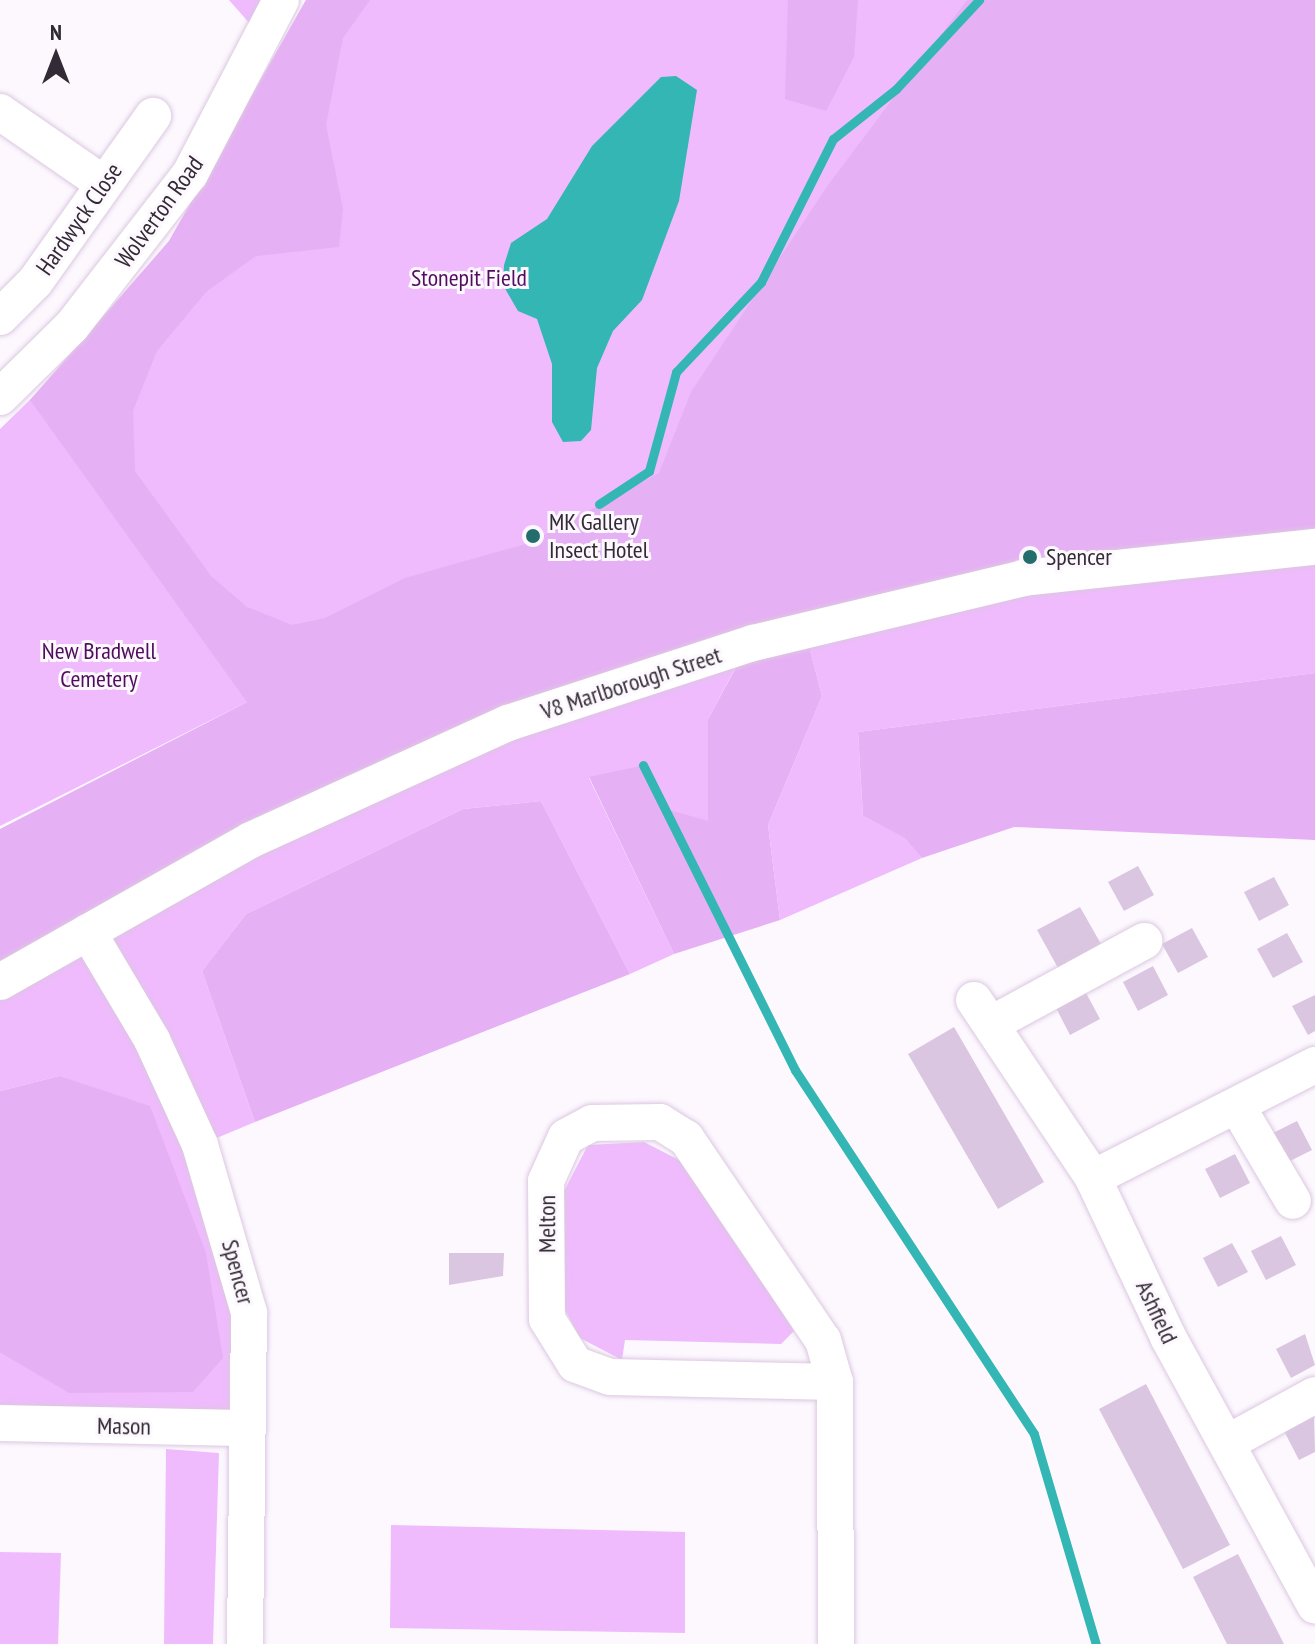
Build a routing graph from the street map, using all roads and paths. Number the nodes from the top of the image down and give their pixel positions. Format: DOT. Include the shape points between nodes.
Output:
graph roads {
  1 [pos="281,0"];
  2 [pos="0,112"];
  3 [pos="153,116"];
  4 [pos="101,182"];
  5 [pos="0,317"];
  6 [pos="0,397"];
  7 [pos="1315,547"];
  8 [pos="88,932"];
  9 [pos="1144,941"];
  10 [pos="0,982"];
  11 [pos="1315,1065"];
  12 [pos="1237,1106"];
  13 [pos="1093,1178"];
  14 [pos="1280,1194"];
  15 [pos="835,1382"];
  16 [pos="1315,1395"];
  17 [pos="0,1423"];
  18 [pos="247,1428"];
  19 [pos="1227,1443"];
  20 [pos="1313,1595"];
  21 [pos="245,1644"];
  22 [pos="836,1644"];
  1 -- 6 [label="street, Wolverton Road" via="190,174 72,326"];
  2 -- 4 [label="street"];
  3 -- 4 [label="street, Hardwyck Close"];
  4 -- 5 [label="street, Hardwyck Close" via="35,282"];
  7 -- 8 [label="street, V8 Marlborough Street" via="1023,578 753,643 508,723 251,840"];
  8 -- 10 [label="street, V8 Marlborough Street"];
  8 -- 18 [label="street, Spencer" via="152,1040 217,1192 249,1313"];
  9 -- 13 [label="street, Ashfield" via="984,1011"];
  11 -- 12 [label="street"];
  12 -- 13 [label="street"];
  12 -- 14 [label="street"];
  13 -- 19 [label="street, Ashfield"];
  15 -- 15 [label="street, Melton" via="823,1340 686,1138 660,1122 592,1123 566,1137 546,1181 547,1319 575,1364 610,1377"];
  15 -- 22 [label="street, Melton"];
  16 -- 19 [label="street"];
  17 -- 18 [label="street, Mason"];
  18 -- 21 [label="street, Spencer"];
  19 -- 20 [label="street, Ashfield"];
}
